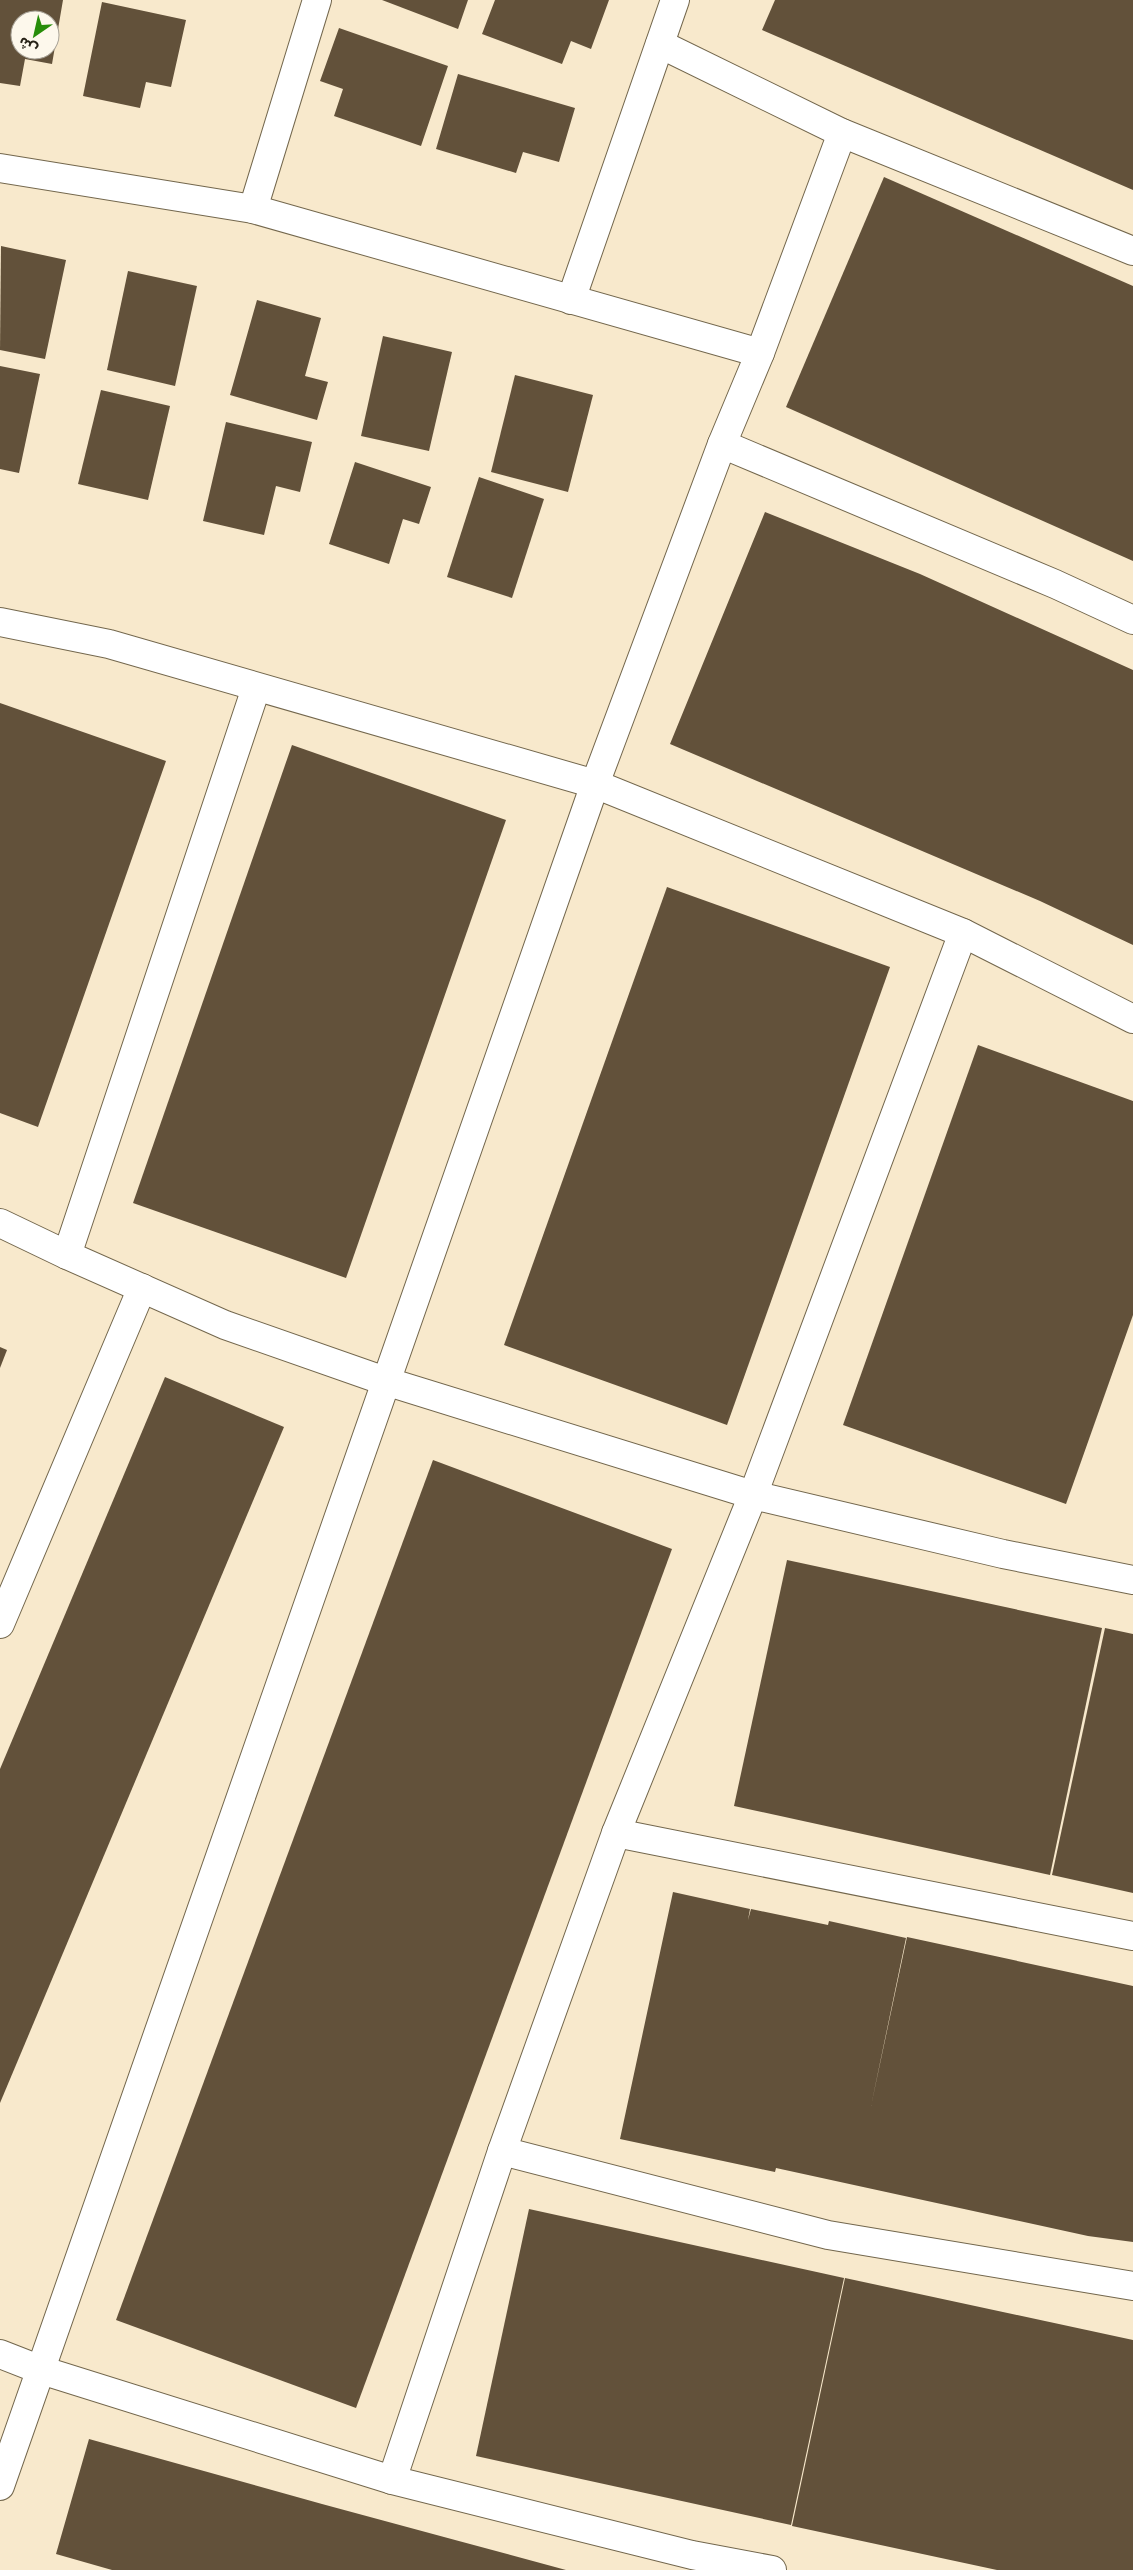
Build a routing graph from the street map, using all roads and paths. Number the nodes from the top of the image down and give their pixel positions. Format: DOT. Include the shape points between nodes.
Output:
graph roads {
  1 [pos="317,0"];
  2 [pos="675,0"];
  3 [pos="660,44"];
  4 [pos="842,133"];
  5 [pos="0,168"];
  6 [pos="254,209"];
  7 [pos="1133,251"];
  8 [pos="571,300"];
  9 [pos="760,353"];
  10 [pos="722,444"];
  11 [pos="1133,620"];
  12 [pos="0,622"];
  13 [pos="256,688"];
  14 [pos="595,784"];
  15 [pos="963,933"];
  16 [pos="1133,1019"];
  17 [pos="0,1223"];
  18 [pos="67,1255"];
  19 [pos="142,1288"];
  20 [pos="385,1381"];
  21 [pos="753,1495"];
  22 [pos="1133,1580"];
  23 [pos="0,1624"];
  24 [pos="616,1834"];
  25 [pos="1133,1936"];
  26 [pos="502,2151"];
  27 [pos="1133,2286"];
  28 [pos="0,2354"];
  29 [pos="41,2370"];
  30 [pos="392,2480"];
  31 [pos="0,2486"];
  32 [pos="772,2570"];
  1 -- 6 [label="street"];
  2 -- 3 [label="street"];
  3 -- 4 [label="street"];
  3 -- 8 [label="street"];
  4 -- 7 [label="street"];
  4 -- 9 [label="street"];
  5 -- 6 [label="street"];
  6 -- 8 [label="street"];
  8 -- 9 [label="street"];
  9 -- 10 [label="street"];
  10 -- 11 [label="street"];
  10 -- 14 [label="street"];
  12 -- 13 [label="street" via="108,644"];
  13 -- 14 [label="street"];
  13 -- 18 [label="street"];
  14 -- 15 [label="street"];
  14 -- 20 [label="street"];
  15 -- 16 [label="street"];
  15 -- 21 [label="street"];
  17 -- 18 [label="street"];
  18 -- 19 [label="street"];
  19 -- 20 [label="street" via="225,1325"];
  19 -- 23 [label="street"];
  20 -- 21 [label="street"];
  20 -- 29 [label="street"];
  21 -- 22 [label="street" via="1003,1554"];
  21 -- 24 [label="street"];
  24 -- 25 [label="street"];
  24 -- 26 [label="street"];
  26 -- 27 [label="street" via="828,2235"];
  26 -- 30 [label="street"];
  28 -- 29 [label="street"];
  29 -- 30 [label="street"];
  29 -- 31 [label="street"];
  30 -- 32 [label="street" via="692,2555"];
}
